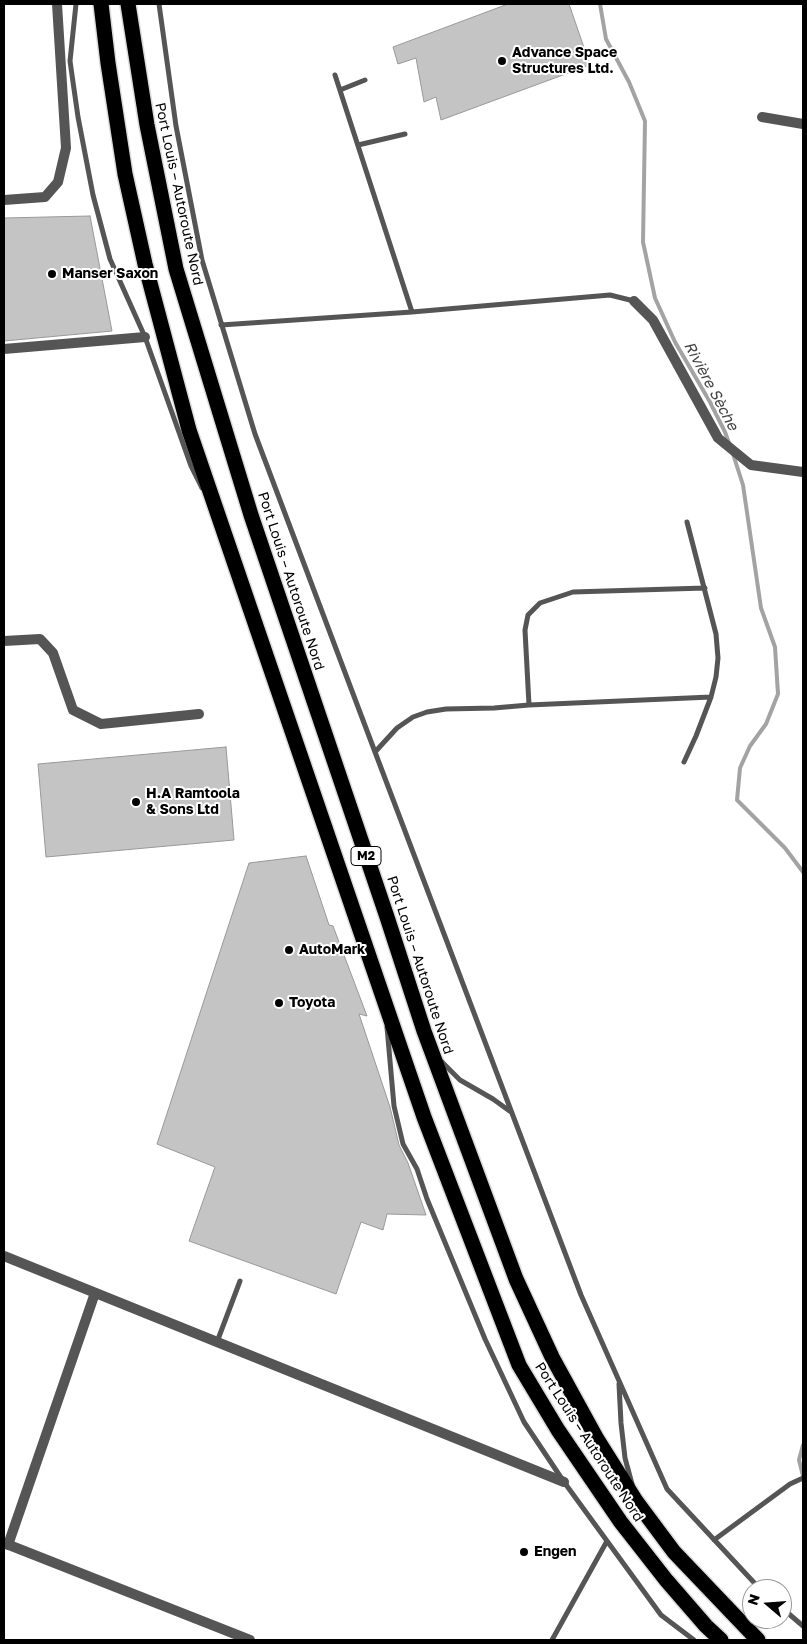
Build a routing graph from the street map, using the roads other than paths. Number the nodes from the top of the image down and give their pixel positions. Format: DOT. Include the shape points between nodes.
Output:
graph roads {
  1 [pos="57,4"];
  2 [pos="76,4"];
  3 [pos="101,4"];
  4 [pos="128,4"];
  5 [pos="160,4"];
  6 [pos="335,75"];
  7 [pos="365,80"];
  8 [pos="340,90"];
  9 [pos="762,117"];
  10 [pos="803,124"];
  11 [pos="405,134"];
  12 [pos="358,145"];
  13 [pos="4,200"];
  14 [pos="634,301"];
  15 [pos="412,312"];
  16 [pos="222,325"];
  17 [pos="145,336"];
  18 [pos="4,349"];
  19 [pos="803,472"];
  20 [pos="687,522"];
  21 [pos="223,531"];
  22 [pos="705,588"];
  23 [pos="4,641"];
  24 [pos="712,697"];
  25 [pos="529,704"];
  26 [pos="199,714"];
  27 [pos="375,752"];
  28 [pos="684,762"];
  29 [pos="384,1002"];
  30 [pos="424,1031"];
  31 [pos="512,1112"];
  32 [pos="4,1256"];
  33 [pos="240,1281"];
  34 [pos="94,1293"];
  35 [pos="217,1342"];
  36 [pos="619,1381"];
  37 [pos="803,1478"];
  38 [pos="564,1482"];
  39 [pos="636,1501"];
  40 [pos="714,1540"];
  41 [pos="607,1541"];
  42 [pos="6,1544"];
  43 [pos="751,1579"];
  44 [pos="792,1617"];
  45 [pos="803,1626"];
  46 [pos="250,1640"];
  47 [pos="552,1640"];
  48 [pos="694,1640"];
  49 [pos="721,1640"];
  50 [pos="758,1640"];
  1 -- 13 [label="street" via="66,148 58,182 45,197"];
  2 -- 17 [label="lane" via="70,61 93,194 110,259"];
  3 -- 21 [label="highway, Port Louis – Autoroute Nord / M2" via="125,174 145,264 189,430"];
  4 -- 30 [label="highway, Port Louis – Autoroute Nord / M2" via="147,125 176,269 251,515"];
  5 -- 16 [label="lane" via="176,126 198,240"];
  6 -- 8 [label="lane"];
  7 -- 8 [label="lane"];
  8 -- 12 [label="lane"];
  9 -- 10 [label="street"];
  11 -- 12 [label="lane"];
  12 -- 15 [label="lane"];
  14 -- 15 [label="lane" via="610,295"];
  14 -- 19 [label="street" via="653,320 718,438 750,465"];
  15 -- 16 [label="lane"];
  16 -- 27 [label="lane" via="255,434"];
  17 -- 18 [label="street"];
  17 -- 21 [label="lane" via="191,466"];
  20 -- 22 [label="lane"];
  21 -- 29 [label="highway, Port Louis – Autoroute Nord / M2"];
  22 -- 24 [label="lane" via="718,658"];
  22 -- 25 [label="lane" via="573,592 540,603 528,615 525,630"];
  23 -- 26 [label="street" via="40,639 53,653 73,710 101,724"];
  24 -- 25 [label="lane"];
  24 -- 28 [label="lane"];
  25 -- 27 [label="lane" via="446,709 413,716"];
  27 -- 31 [label="lane"];
  29 -- 38 [label="lane" via="394,1106 403,1144 417,1169 485,1339 524,1422"];
  29 -- 49 [label="highway, Port Louis – Autoroute Nord / M2" via="424,1117 519,1365 558,1430 620,1521 673,1588"];
  30 -- 31 [label="lane" via="442,1063 460,1080"];
  30 -- 39 [label="highway, Port Louis – Autoroute Nord / M2" via="516,1279 552,1357"];
  31 -- 36 [label="lane" via="581,1295"];
  32 -- 34 [label="street"];
  33 -- 35 [label="lane"];
  34 -- 35 [label="street"];
  34 -- 42 [label="street"];
  35 -- 38 [label="street"];
  36 -- 39 [label="lane" via="625,1458"];
  36 -- 40 [label="lane" via="668,1489"];
  37 -- 40 [label="lane" via="790,1484"];
  38 -- 41 [label="lane"];
  39 -- 50 [label="highway, Port Louis – Autoroute Nord / M2" via="674,1552"];
  40 -- 43 [label="lane"];
  41 -- 47 [label="lane"];
  41 -- 48 [label="lane" via="661,1615"];
  42 -- 46 [label="street"];
  44 -- 45 [label="lane"];
}
